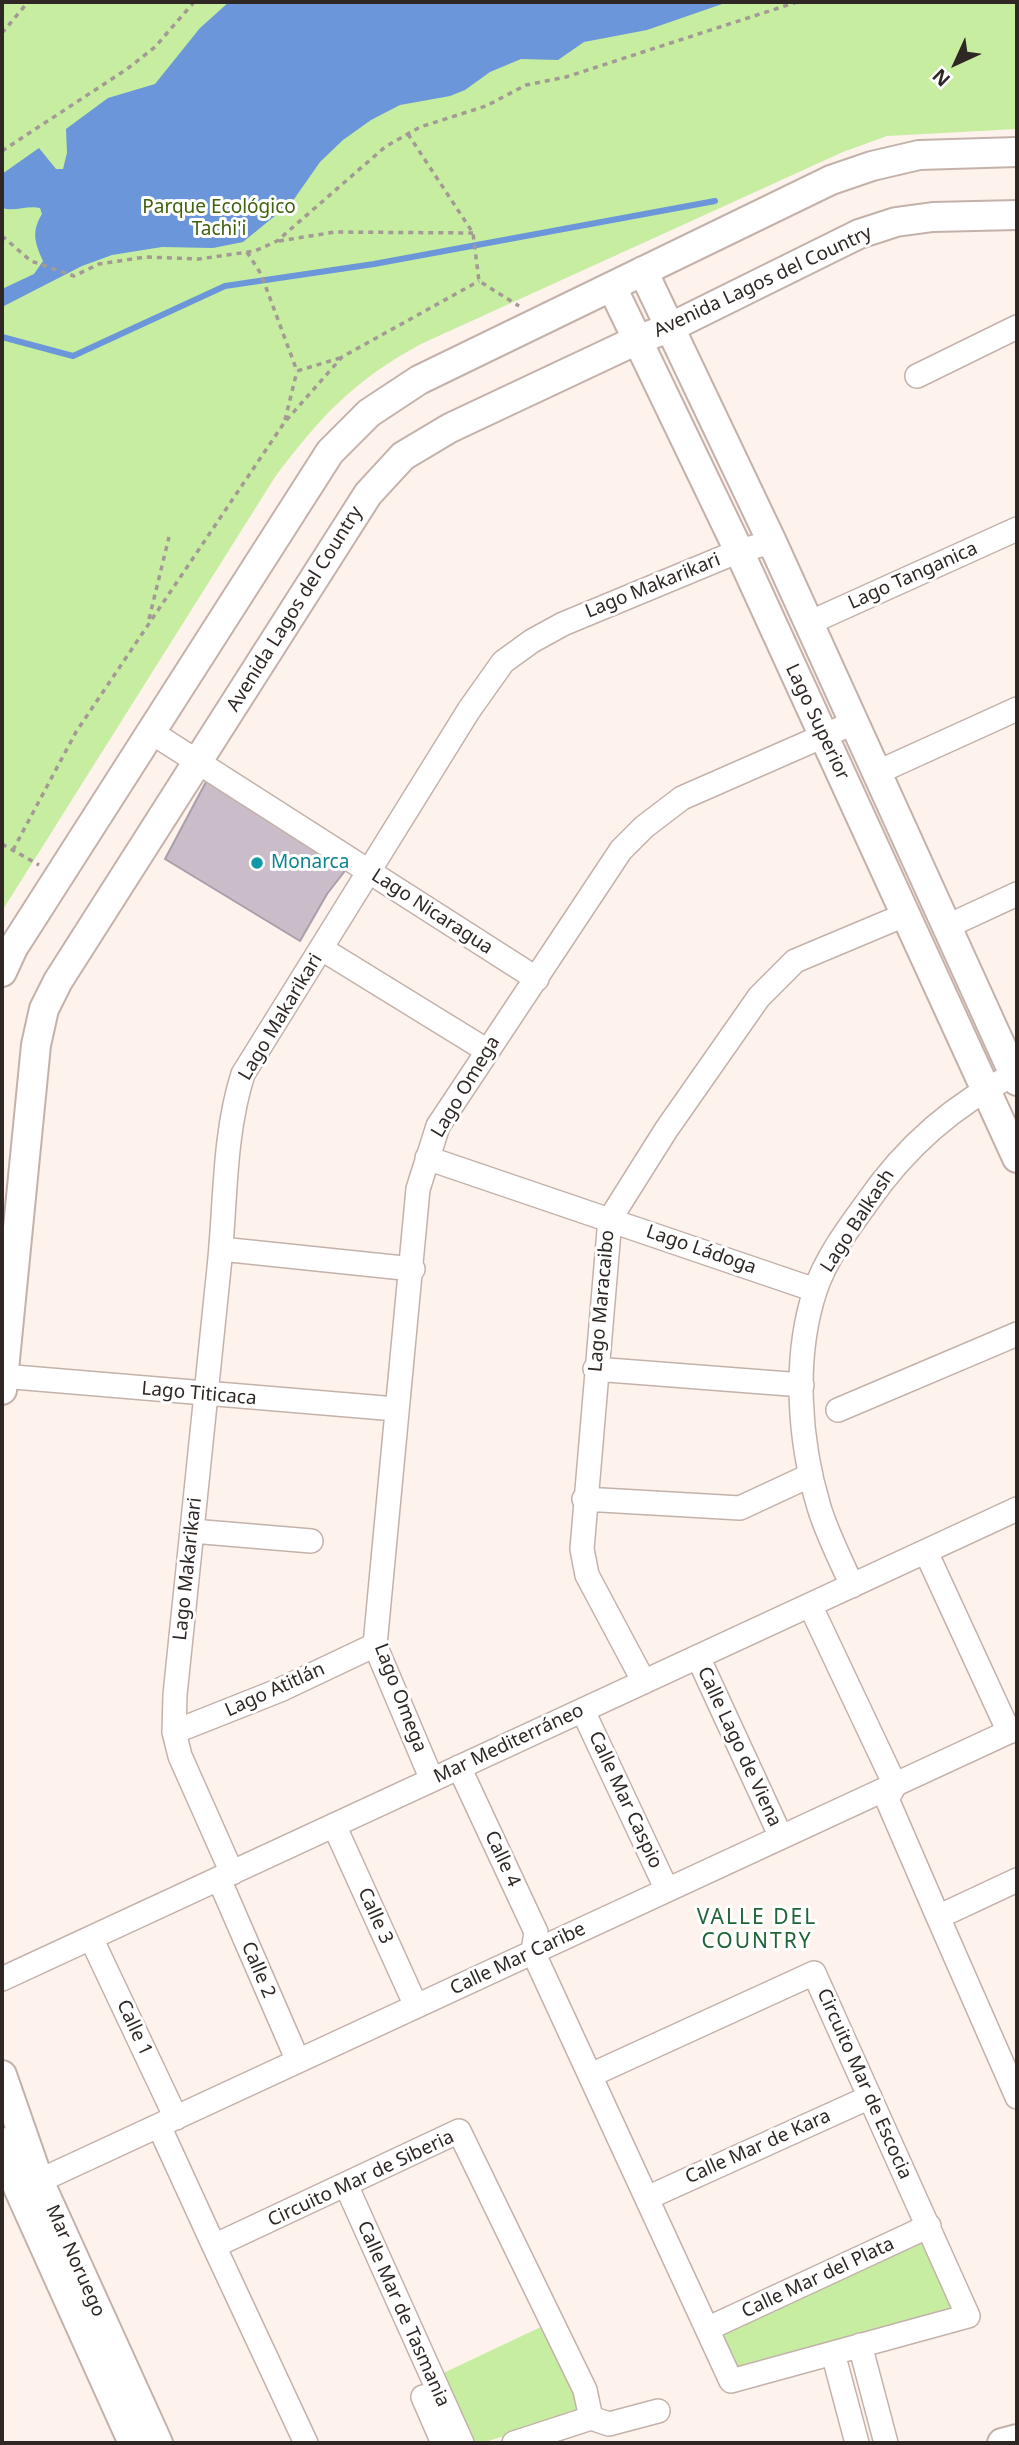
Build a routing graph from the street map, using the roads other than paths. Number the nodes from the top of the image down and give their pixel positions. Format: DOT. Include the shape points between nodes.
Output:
graph roads {
  1 [pos="1017,152"];
  2 [pos="1017,215"];
  3 [pos="643,271"];
  4 [pos="612,288"];
  5 [pos="1017,327"];
  6 [pos="669,328"];
  7 [pos="637,340"];
  8 [pos="917,376"];
  9 [pos="1017,529"];
  10 [pos="772,542"];
  11 [pos="739,551"];
  12 [pos="809,623"];
  13 [pos="1017,709"];
  14 [pos="853,723"];
  15 [pos="151,732"];
  16 [pos="824,737"];
  17 [pos="198,762"];
  18 [pos="876,773"];
  19 [pos="370,872"];
  20 [pos="1017,894"];
  21 [pos="907,914"];
  22 [pos="948,926"];
  23 [pos="322,949"];
  24 [pos="2,972"];
  25 [pos="537,979"];
  26 [pos="486,1050"];
  27 [pos="1016,1076"];
  28 [pos="986,1090"];
  29 [pos="427,1158"];
  30 [pos="1017,1158"];
  31 [pos="610,1219"];
  32 [pos="221,1249"];
  33 [pos="413,1269"];
  34 [pos="815,1290"];
  35 [pos="1017,1334"];
  36 [pos="596,1370"];
  37 [pos="2,1381"];
  38 [pos="802,1385"];
  39 [pos="206,1395"];
  40 [pos="396,1409"];
  41 [pos="838,1410"];
  42 [pos="811,1475"];
  43 [pos="584,1499"];
  44 [pos="1017,1510"];
  45 [pos="192,1531"];
  46 [pos="311,1541"];
  47 [pos="926,1552"];
  48 [pos="852,1586"];
  49 [pos="810,1605"];
  50 [pos="375,1645"];
  51 [pos="698,1657"];
  52 [pos="644,1682"];
  53 [pos="583,1710"];
  54 [pos="1013,1730"];
  55 [pos="174,1732"];
  56 [pos="459,1767"];
  57 [pos="432,1780"];
  58 [pos="895,1785"];
  59 [pos="334,1825"];
  60 [pos="781,1838"];
  61 [pos="225,1876"];
  62 [pos="1017,1880"];
  63 [pos="667,1890"];
  64 [pos="938,1917"];
  65 [pos="91,1938"];
  66 [pos="533,1952"];
  67 [pos="2,1979"];
  68 [pos="416,2006"];
  69 [pos="298,2061"];
  70 [pos="2,2075"];
  71 [pos="591,2075"];
  72 [pos="870,2097"];
  73 [pos="1017,2097"];
  74 [pos="167,2122"];
  75 [pos="2,2142"];
  76 [pos="29,2186"];
  77 [pos="340,2188"];
  78 [pos="647,2198"];
  79 [pos="929,2226"];
  80 [pos="214,2246"];
  81 [pos="707,2329"];
  82 [pos="860,2345"];
  83 [pos="832,2353"];
  84 [pos="658,2411"];
  85 [pos="591,2418"];
  86 [pos="1017,2439"];
  87 [pos="132,2443"];
  88 [pos="158,2443"];
  89 [pos="306,2443"];
  90 [pos="443,2443"];
  91 [pos="462,2443"];
  92 [pos="514,2443"];
  93 [pos="857,2443"];
  94 [pos="886,2443"];
  95 [pos="1002,2443"];
  1 -- 3 [label="street" via="919,155 872,166 831,180"];
  2 -- 6 [label="street, Avenida Lagos del Country" via="933,217 859,234"];
  3 -- 4 [label="street"];
  3 -- 6 [label="street, Lago Superior"];
  4 -- 7 [label="street, Lago Superior"];
  4 -- 15 [label="street" via="419,380 369,413 330,452"];
  5 -- 8 [label="street"];
  6 -- 7 [label="street, Avenida Lagos del Country"];
  6 -- 10 [label="street, Lago Superior"];
  7 -- 11 [label="street, Lago Superior"];
  7 -- 17 [label="street, Avenida Lagos del Country" via="450,428 403,456 368,494"];
  9 -- 12 [label="street, Lago Tanganica"];
  10 -- 11 [label="street, Lago Makarikari"];
  10 -- 12 [label="street, Lago Superior"];
  11 -- 16 [label="street, Lago Superior"];
  11 -- 19 [label="street, Lago Makarikari" via="563,624 503,662"];
  12 -- 14 [label="street, Lago Superior"];
  13 -- 18 [label="street"];
  14 -- 16 [label="street, Lago Omega"];
  14 -- 18 [label="street, Lago Superior"];
  15 -- 17 [label="street, Lago Nicaragua"];
  15 -- 24 [label="street"];
  16 -- 21 [label="street, Lago Superior"];
  16 -- 25 [label="street, Lago Omega" via="682,798 644,827 621,850"];
  17 -- 19 [label="street, Lago Nicaragua"];
  17 -- 37 [label="street, Avenida Lagos del Country" via="44,1009 36,1045"];
  18 -- 22 [label="street, Lago Superior"];
  19 -- 23 [label="street, Lago Makarikari"];
  19 -- 25 [label="street, Lago Nicaragua"];
  20 -- 22 [label="street"];
  21 -- 28 [label="street, Lago Superior"];
  21 -- 31 [label="street, Lago Maracaibo" via="795,961 759,998"];
  22 -- 27 [label="street, Lago Superior"];
  23 -- 26 [label="street"];
  23 -- 32 [label="street, Lago Makarikari" via="243,1074 229,1138"];
  25 -- 26 [label="street, Lago Omega"];
  26 -- 29 [label="street, Lago Omega" via="438,1126"];
  27 -- 28 [label="street, Lago Balkash"];
  28 -- 30 [label="street, Lago Superior"];
  28 -- 34 [label="street, Lago Balkash" via="919,1138 887,1172 843,1237"];
  29 -- 31 [label="street, Lago Ládoga"];
  29 -- 33 [label="street, Lago Omega" via="418,1189"];
  31 -- 34 [label="street, Lago Ládoga"];
  31 -- 36 [label="street, Lago Maracaibo"];
  32 -- 33 [label="street"];
  32 -- 39 [label="street, Lago Makarikari"];
  33 -- 40 [label="street, Lago Omega"];
  34 -- 38 [label="street, Lago Balkash"];
  35 -- 41 [label="street"];
  36 -- 38 [label="street"];
  36 -- 43 [label="street, Lago Maracaibo"];
  37 -- 39 [label="street, Lago Titicaca"];
  38 -- 42 [label="street, Lago Balkash"];
  39 -- 40 [label="street, Lago Titicaca"];
  39 -- 45 [label="street, Lago Makarikari"];
  40 -- 50 [label="street, Lago Omega"];
  42 -- 43 [label="street" via="740,1508"];
  42 -- 48 [label="street, Lago Balkash" via="819,1509"];
  43 -- 52 [label="street, Lago Maracaibo" via="582,1549 587,1575"];
  44 -- 47 [label="street, Mar Mediterráneo"];
  45 -- 46 [label="street"];
  45 -- 55 [label="street, Lago Makarikari"];
  47 -- 48 [label="street, Mar Mediterráneo"];
  47 -- 54 [label="street"];
  48 -- 49 [label="street, Mar Mediterráneo"];
  49 -- 51 [label="street, Mar Mediterráneo"];
  49 -- 58 [label="street"];
  50 -- 55 [label="street, Lago Atitlán"];
  50 -- 57 [label="street, Lago Omega"];
  51 -- 52 [label="street, Mar Mediterráneo"];
  51 -- 60 [label="street, Calle Lago de Viena"];
  52 -- 53 [label="street, Mar Mediterráneo"];
  53 -- 56 [label="street, Mar Mediterráneo"];
  53 -- 63 [label="street, Calle Mar Caspio"];
  54 -- 58 [label="street, Calle Mar Caribe"];
  55 -- 61 [label="street, Lago Makarikari"];
  56 -- 57 [label="street, Mar Mediterráneo"];
  56 -- 66 [label="street, Calle 4" via="536,1932"];
  57 -- 59 [label="street, Mar Mediterráneo"];
  58 -- 60 [label="street, Calle Mar Caribe"];
  58 -- 64 [label="street" via="887,1799"];
  59 -- 61 [label="street, Mar Mediterráneo"];
  59 -- 68 [label="street, Calle 3"];
  60 -- 63 [label="street, Calle Mar Caribe"];
  61 -- 65 [label="street, Mar Mediterráneo"];
  61 -- 69 [label="street, Calle 2"];
  62 -- 64 [label="street"];
  63 -- 66 [label="street, Calle Mar Caribe"];
  64 -- 73 [label="street"];
  65 -- 67 [label="street, Mar Mediterráneo"];
  65 -- 74 [label="street, Calle 1"];
  66 -- 68 [label="street, Calle Mar Caribe"];
  66 -- 71 [label="street, Circuito Mar de Escocia"];
  68 -- 69 [label="street, Calle Mar Caribe"];
  69 -- 74 [label="street, Calle Mar Caribe"];
  70 -- 76 [label="street, Mar Noruego"];
  71 -- 72 [label="street, Circuito Mar de Escocia" via="814,1973"];
  71 -- 78 [label="street, Circuito Mar de Escocia"];
  72 -- 78 [label="street, Calle Mar de Kara"];
  72 -- 79 [label="street, Circuito Mar de Escocia"];
  74 -- 76 [label="street, Calle Mar Caribe"];
  74 -- 80 [label="street, Calle 1"];
  75 -- 76 [label="street, Mar Noruego"];
  76 -- 87 [label="street, Mar Noruego"];
  76 -- 88 [label="street, Mar Noruego"];
  77 -- 80 [label="street, Circuito Mar de Siberia"];
  77 -- 85 [label="street, Circuito Mar de Siberia" via="459,2131 585,2390"];
  77 -- 90 [label="street, Calle Mar de Tasmania"];
  77 -- 91 [label="street, Calle Mar de Tasmania"];
  78 -- 81 [label="street, Circuito Mar de Escocia"];
  79 -- 81 [label="street, Calle Mar del Plata"];
  79 -- 82 [label="street, Circuito Mar de Escocia" via="968,2316"];
  80 -- 89 [label="street"];
  81 -- 83 [label="street, Circuito Mar de Escocia" via="731,2381"];
  82 -- 83 [label="street, Circuito Mar de Escocia"];
  82 -- 94 [label="street"];
  83 -- 93 [label="street"];
  84 -- 85 [label="street" via="609,2424"];
  85 -- 92 [label="street"];
  86 -- 95 [label="street"];
}
